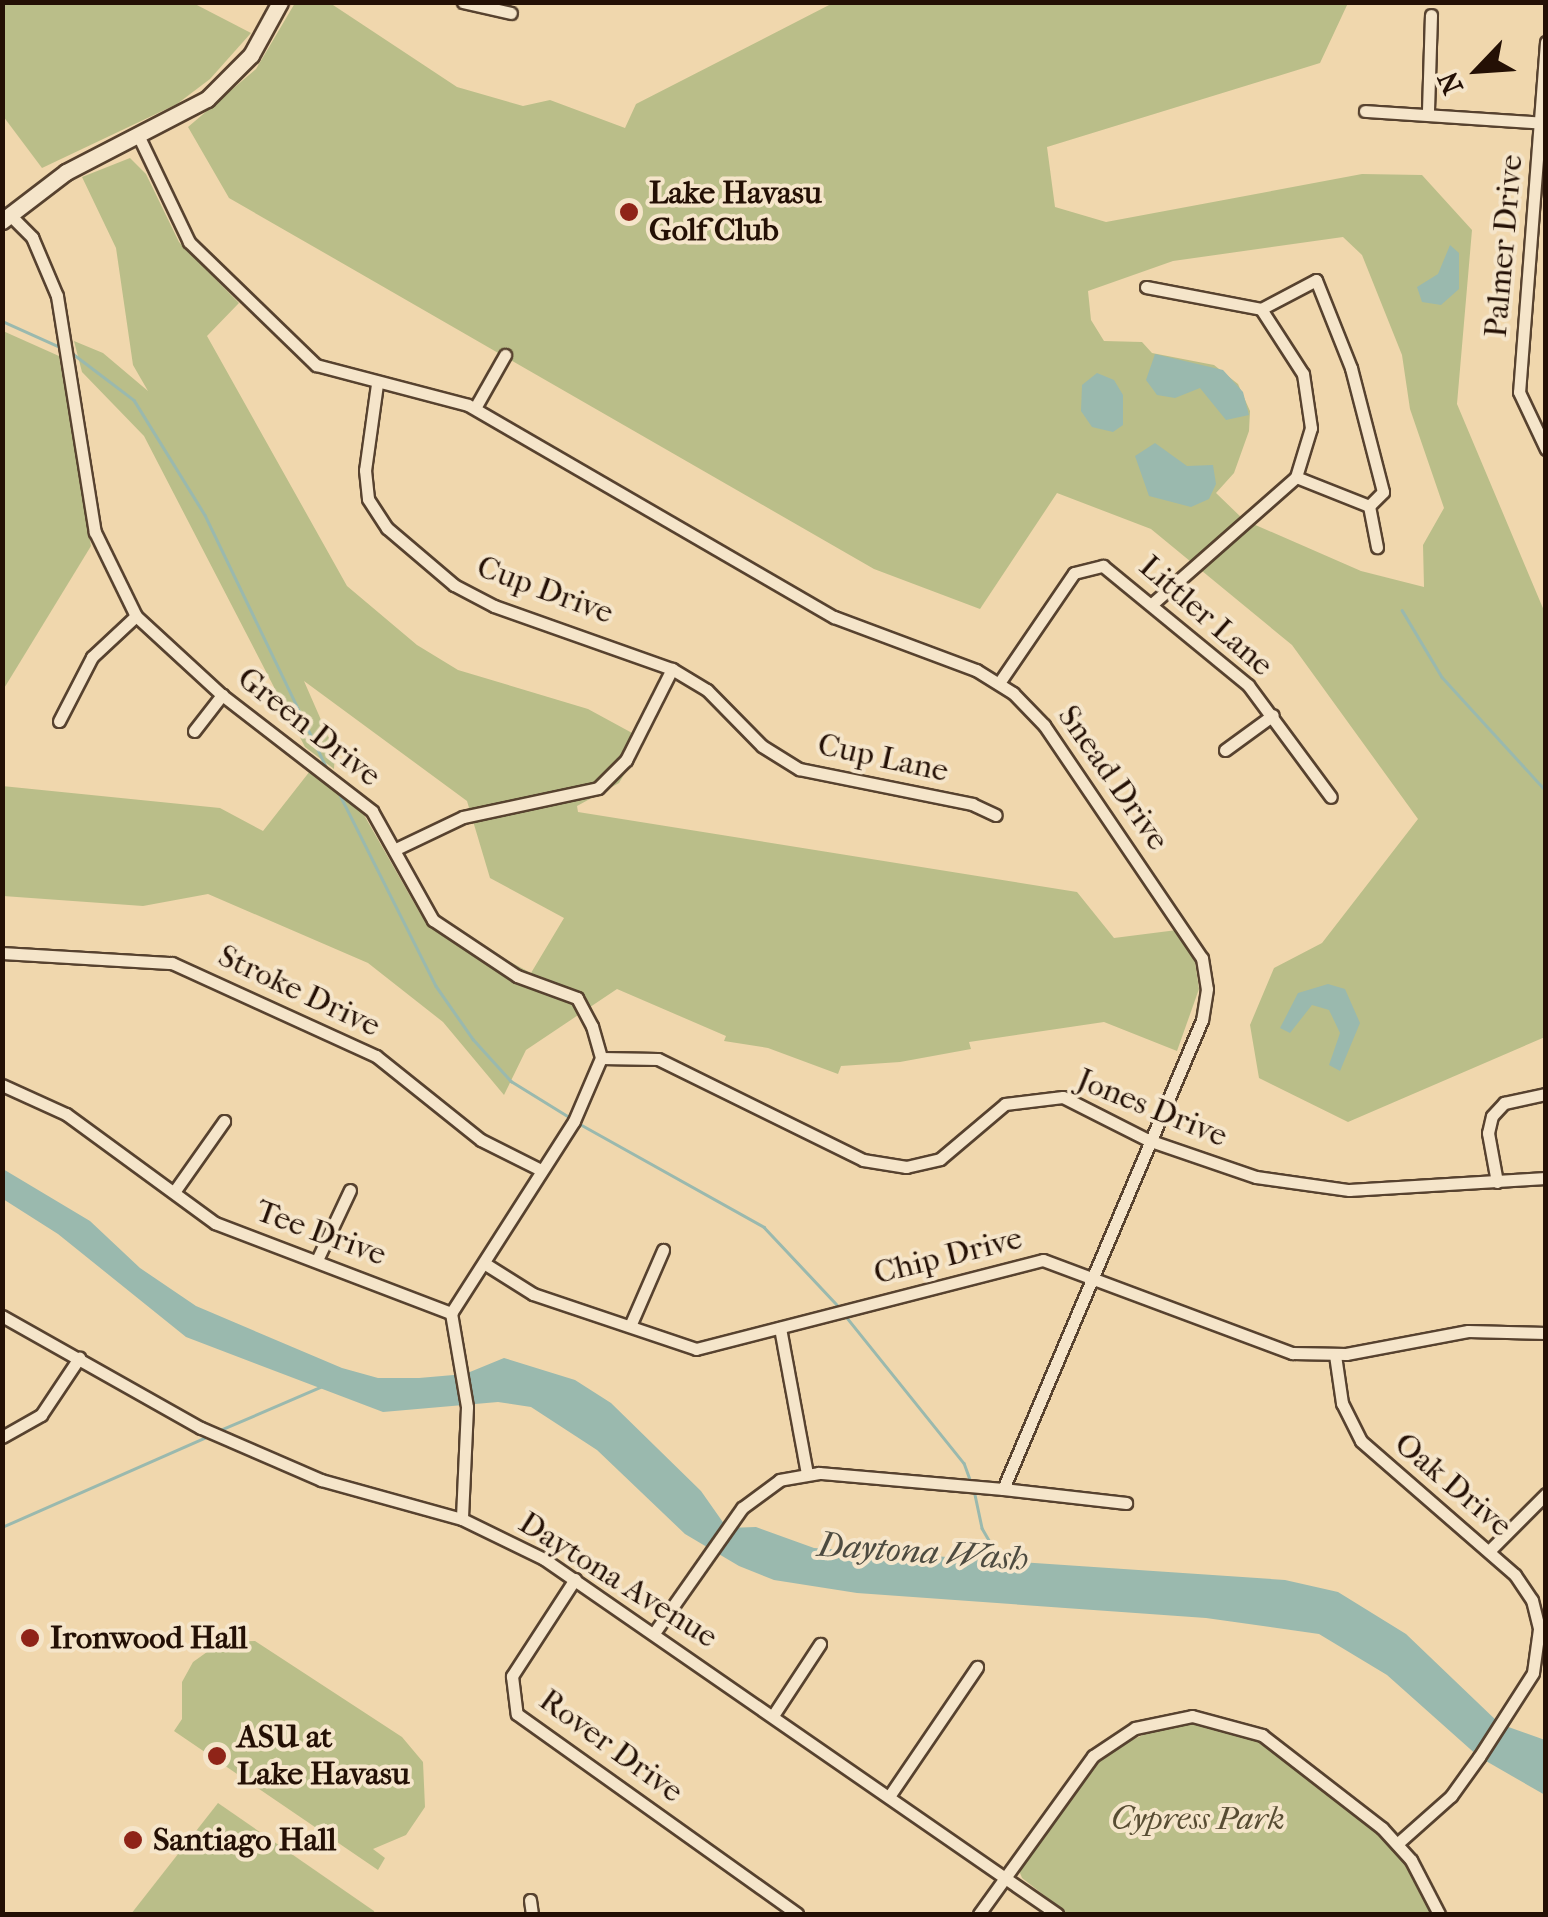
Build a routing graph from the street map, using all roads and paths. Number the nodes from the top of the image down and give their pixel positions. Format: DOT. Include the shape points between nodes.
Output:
graph roads {
  1 [pos="280,2"];
  2 [pos="463,2"];
  3 [pos="511,13"];
  4 [pos="1432,15"];
  5 [pos="1546,42"];
  6 [pos="1428,110"];
  7 [pos="1365,111"];
  8 [pos="1544,123"];
  9 [pos="139,137"];
  10 [pos="6,218"];
  11 [pos="1146,287"];
  12 [pos="1261,309"];
  13 [pos="506,354"];
  14 [pos="377,384"];
  15 [pos="475,408"];
  16 [pos="1546,449"];
  17 [pos="1296,478"];
  18 [pos="1369,506"];
  19 [pos="1377,546"];
  20 [pos="1152,604"];
  21 [pos="136,616"];
  22 [pos="672,669"];
  23 [pos="1000,683"];
  24 [pos="222,695"];
  25 [pos="1272,715"];
  26 [pos="58,721"];
  27 [pos="194,731"];
  28 [pos="1225,750"];
  29 [pos="1331,797"];
  30 [pos="996,815"];
  31 [pos="398,848"];
  32 [pos="2,952"];
  33 [pos="601,1058"];
  34 [pos="2,1085"];
  35 [pos="1546,1094"];
  36 [pos="224,1121"];
  37 [pos="1148,1140"];
  38 [pos="539,1169"];
  39 [pos="1546,1178"];
  40 [pos="1497,1182"];
  41 [pos="350,1190"];
  42 [pos="174,1192"];
  43 [pos="663,1250"];
  44 [pos="318,1258"];
  45 [pos="487,1265"];
  46 [pos="1094,1276"];
  47 [pos="451,1314"];
  48 [pos="2,1316"];
  49 [pos="630,1326"];
  50 [pos="780,1328"];
  51 [pos="1546,1332"];
  52 [pos="1335,1355"];
  53 [pos="78,1358"];
  54 [pos="2,1437"];
  55 [pos="807,1473"];
  56 [pos="1004,1489"];
  57 [pos="1546,1494"];
  58 [pos="1126,1503"];
  59 [pos="462,1519"];
  60 [pos="1489,1551"];
  61 [pos="576,1579"];
  62 [pos="654,1633"];
  63 [pos="820,1644"];
  64 [pos="977,1668"];
  65 [pos="774,1714"];
  66 [pos="890,1795"];
  67 [pos="1398,1843"];
  68 [pos="1007,1876"];
  69 [pos="530,1900"];
  70 [pos="532,1914"];
  71 [pos="796,1914"];
  72 [pos="979,1914"];
  73 [pos="1056,1914"];
  74 [pos="1439,1914"];
  1 -- 9 [label="main road" via="262,40 231,78 179,118"];
  2 -- 3 [label="street"];
  4 -- 6 [label="street"];
  5 -- 8 [label="street, Palmer Drive"];
  6 -- 7 [label="street"];
  6 -- 8 [label="street"];
  8 -- 16 [label="street, Palmer Drive" via="1518,392"];
  9 -- 10 [label="main road" via="66,172"];
  9 -- 14 [label="street, Snead Drive" via="195,248 299,353 335,374"];
  10 -- 21 [label="street, Green Drive" via="32,236 56,296 95,532"];
  11 -- 12 [label="street"];
  12 -- 17 [label="street" via="1303,374 1310,428"];
  12 -- 18 [label="street" via="1316,280 1352,368 1382,492"];
  13 -- 15 [label="street"];
  14 -- 15 [label="street, Snead Drive"];
  14 -- 22 [label="street, Cup Drive" via="365,481 387,528 483,602"];
  15 -- 23 [label="street, Snead Drive" via="834,617"];
  17 -- 18 [label="street"];
  17 -- 20 [label="street"];
  18 -- 19 [label="street"];
  20 -- 23 [label="street, Littler Lane" via="1108,568 1082,567"];
  20 -- 25 [label="street, Littler Lane" via="1234,672"];
  21 -- 24 [label="street, Green Drive"];
  21 -- 26 [label="street" via="92,657"];
  22 -- 30 [label="street, Cup Lane" via="707,690 762,746 799,769 972,804"];
  22 -- 31 [label="street" via="626,760 604,784 580,795 463,817"];
  23 -- 37 [label="street, Snead Drive" via="1044,725 1202,958 1202,1020"];
  24 -- 27 [label="street"];
  24 -- 31 [label="street, Green Drive" via="347,788"];
  25 -- 28 [label="street"];
  25 -- 29 [label="street, Littler Lane"];
  31 -- 33 [label="street, Green Drive" via="434,920 517,976 577,998"];
  32 -- 38 [label="street, Stroke Drive" via="172,963 376,1056 481,1140"];
  33 -- 37 [label="street, Jones Drive" via="658,1060 863,1160 906,1166 940,1159 1005,1104 1064,1097"];
  33 -- 38 [label="street" via="574,1121"];
  34 -- 42 [label="street, Tee Drive" via="66,1114"];
  35 -- 40 [label="street" via="1504,1103 1492,1116 1488,1132"];
  36 -- 42 [label="street"];
  37 -- 40 [label="street, Jones Drive" via="1256,1178 1349,1190"];
  37 -- 46 [label="street, Snead Drive"];
  38 -- 45 [label="street"];
  39 -- 40 [label="street, Jones Drive"];
  41 -- 44 [label="street"];
  42 -- 44 [label="street, Tee Drive" via="215,1223"];
  43 -- 49 [label="street"];
  44 -- 47 [label="street, Tee Drive"];
  45 -- 47 [label="street"];
  45 -- 49 [label="street, Chip Drive" via="533,1294"];
  46 -- 50 [label="street, Chip Drive" via="1033,1261"];
  46 -- 52 [label="street, Chip Drive" via="1257,1345"];
  46 -- 56 [label="street, Snead Drive"];
  47 -- 59 [label="street" via="467,1407"];
  48 -- 53 [label="street, Daytona Avenue"];
  49 -- 50 [label="street, Chip Drive" via="696,1349"];
  50 -- 55 [label="street"];
  51 -- 52 [label="street, Chip Drive" via="1468,1331"];
  52 -- 60 [label="street, Oak Drive" via="1342,1403 1361,1441"];
  53 -- 54 [label="street" via="41,1415"];
  53 -- 59 [label="street, Daytona Avenue" via="202,1428 321,1480"];
  55 -- 56 [label="street"];
  55 -- 62 [label="street" via="773,1483 748,1502"];
  56 -- 58 [label="street"];
  57 -- 60 [label="street"];
  59 -- 61 [label="street, Daytona Avenue"];
  60 -- 67 [label="street, Oak Drive" via="1532,1600 1540,1636 1535,1666 1462,1782"];
  61 -- 62 [label="street, Daytona Avenue"];
  61 -- 71 [label="street, Rover Drive" via="514,1672 510,1694 517,1714"];
  62 -- 65 [label="street, Daytona Avenue"];
  63 -- 65 [label="street"];
  64 -- 66 [label="street"];
  65 -- 66 [label="street, Daytona Avenue"];
  66 -- 68 [label="street, Daytona Avenue"];
  67 -- 68 [label="street" via="1262,1734 1214,1718 1178,1717 1129,1731 1093,1756"];
  67 -- 74 [label="street"];
  68 -- 72 [label="street"];
  68 -- 73 [label="street, Daytona Avenue"];
  69 -- 70 [label="street"];
}
